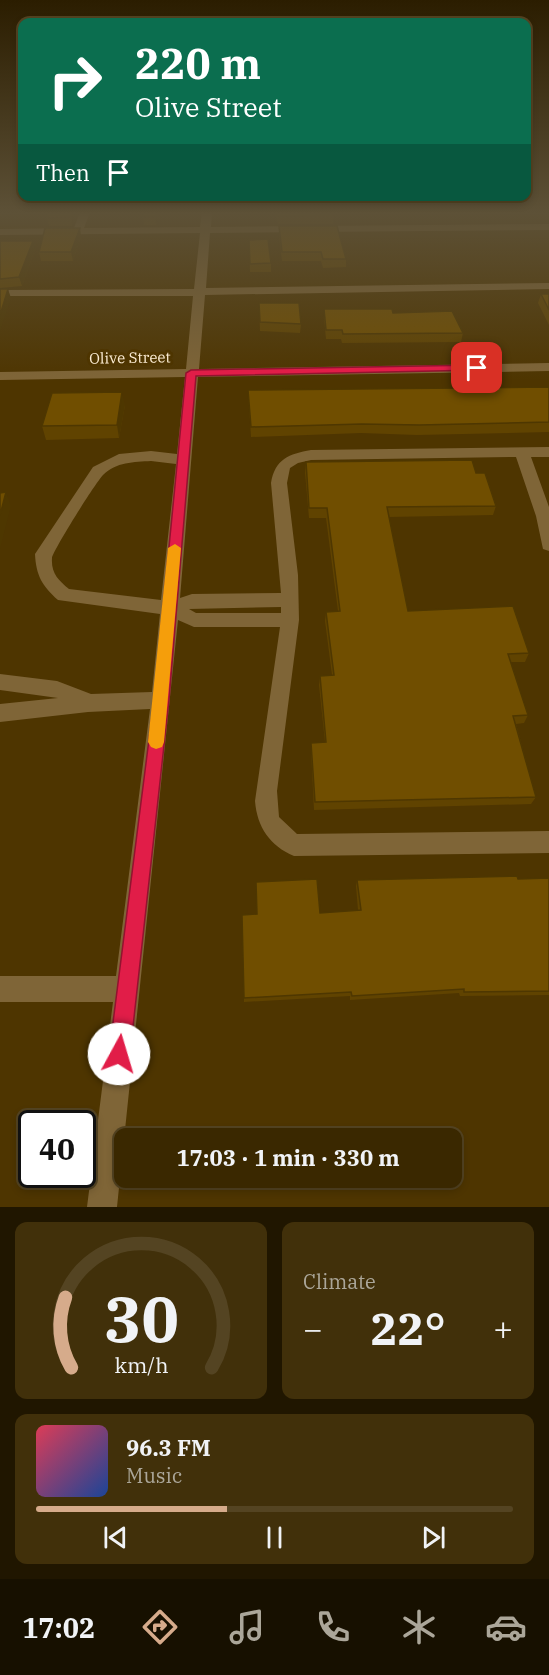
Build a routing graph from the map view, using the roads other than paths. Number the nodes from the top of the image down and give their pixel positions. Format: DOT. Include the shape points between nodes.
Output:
graph roads {
  1 [pos="201,268"];
  2 [pos="549,286"];
  3 [pos="199,292"];
  4 [pos="0,293"];
  5 [pos="549,367"];
  6 [pos="191,373"];
  7 [pos="0,376"];
  8 [pos="549,452"];
  9 [pos="522,453"];
  10 [pos="182,460"];
  11 [pos="549,545"];
  12 [pos="291,600"];
  13 [pos="170,608"];
  14 [pos="290,620"];
  15 [pos="0,682"];
  16 [pos="161,700"];
  17 [pos="88,704"];
  18 [pos="0,713"];
  19 [pos="549,842"];
  20 [pos="0,989"];
  21 [pos="127,989"];
  22 [pos="102,1207"];
  1 -- 3 [label="street"];
  2 -- 3 [label="street"];
  3 -- 4 [label="street"];
  3 -- 6 [label="street"];
  5 -- 6 [label="street, Olive Street"];
  6 -- 7 [label="street, Olive Street"];
  6 -- 10 [label="street"];
  8 -- 9 [label="street"];
  9 -- 11 [label="street" via="544,516"];
  9 -- 12 [label="street" via="311,455 286,463 280,471 279,483"];
  10 -- 13 [label="street"];
  10 -- 13 [label="street" via="151,456 119,459 98,471 43,554 44,571 64,595"];
  12 -- 13 [label="street" via="192,601"];
  12 -- 14 [label="street"];
  13 -- 14 [label="street" via="194,620"];
  13 -- 16 [label="street"];
  14 -- 19 [label="street" via="266,791 266,817 275,833 294,845"];
  15 -- 17 [label="street" via="59,689"];
  16 -- 17 [label="street"];
  16 -- 21 [label="street"];
  17 -- 18 [label="street"];
  20 -- 21 [label="street"];
  21 -- 22 [label="street"];
}
